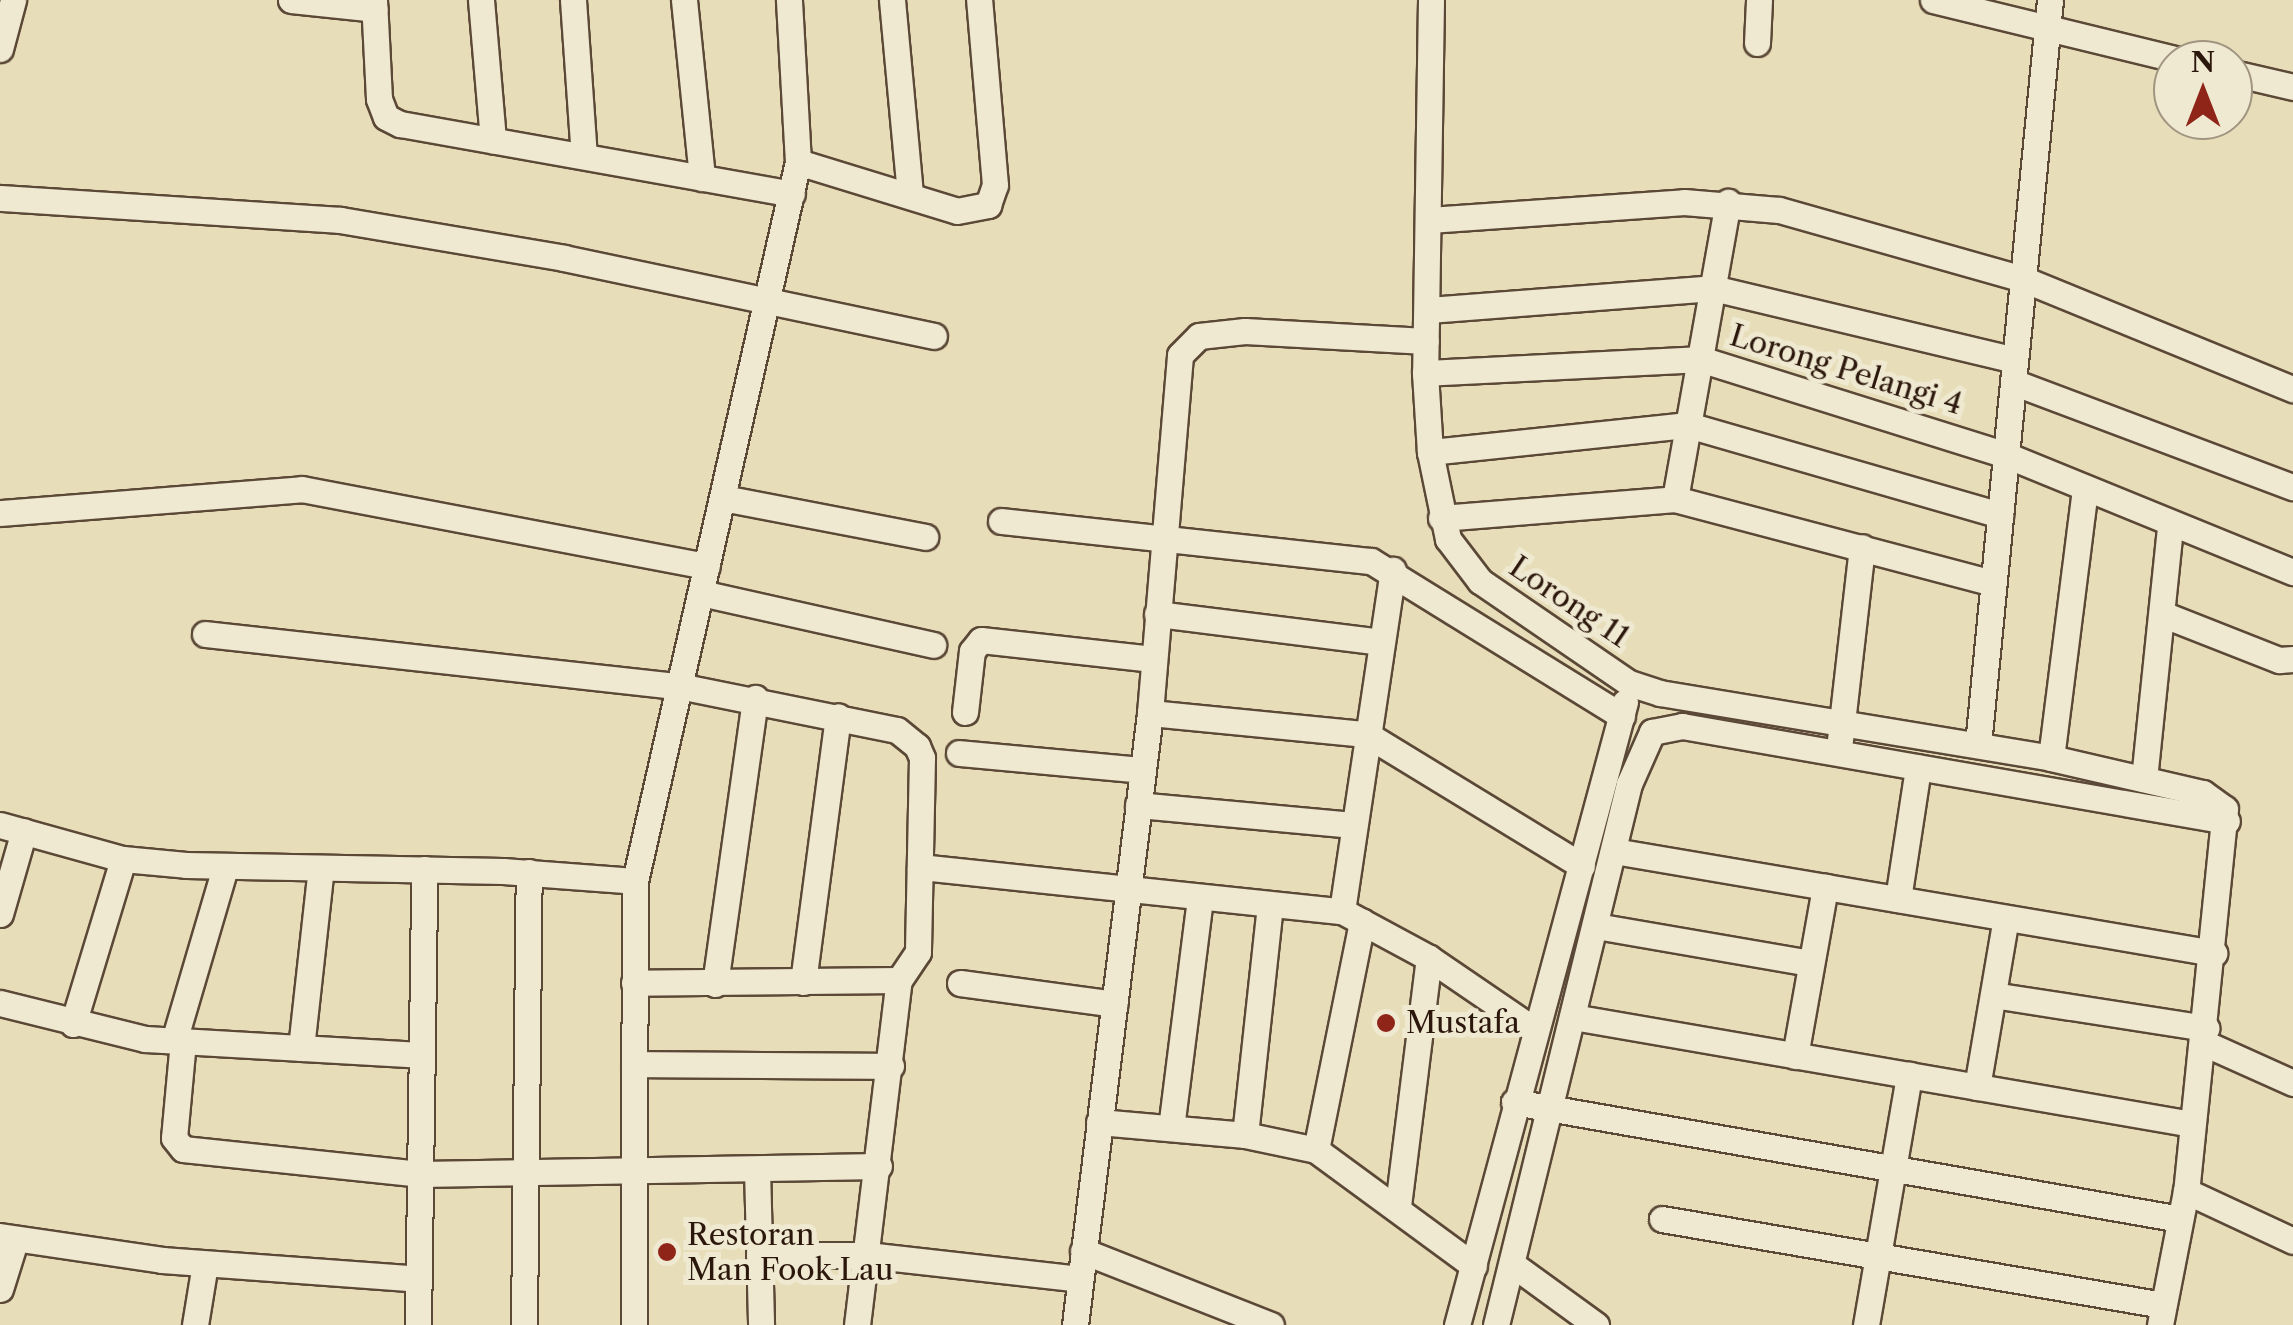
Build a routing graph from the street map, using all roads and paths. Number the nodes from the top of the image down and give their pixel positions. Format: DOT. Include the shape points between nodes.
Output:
graph roads {
  1 [pos="13,0"];
  2 [pos="290,0"];
  3 [pos="481,0"];
  4 [pos="573,0"];
  5 [pos="684,0"];
  6 [pos="788,0"];
  7 [pos="892,0"];
  8 [pos="979,0"];
  9 [pos="1431,0"];
  10 [pos="1759,0"];
  11 [pos="1933,0"];
  12 [pos="2050,0"];
  13 [pos="374,4"];
  14 [pos="2048,28"];
  15 [pos="1757,43"];
  16 [pos="0,50"];
  17 [pos="2153,53"];
  18 [pos="2253,78"];
  19 [pos="2293,87"];
  20 [pos="494,140"];
  21 [pos="584,156"];
  22 [pos="798,162"];
  23 [pos="702,178"];
  24 [pos="792,194"];
  25 [pos="910,194"];
  26 [pos="0,198"];
  27 [pos="1728,202"];
  28 [pos="1429,220"];
  29 [pos="2023,279"];
  30 [pos="1713,288"];
  31 [pos="769,303"];
  32 [pos="1428,310"];
  33 [pos="934,336"];
  34 [pos="1426,341"];
  35 [pos="1700,359"];
  36 [pos="2014,371"];
  37 [pos="1425,372"];
  38 [pos="2293,390"];
  39 [pos="1688,425"];
  40 [pos="1430,452"];
  41 [pos="2006,454"];
  42 [pos="2293,487"];
  43 [pos="2085,489"];
  44 [pos="723,498"];
  45 [pos="1674,499"];
  46 [pos="0,513"];
  47 [pos="2000,515"];
  48 [pos="1441,518"];
  49 [pos="1000,521"];
  50 [pos="2170,526"];
  51 [pos="1162,536"];
  52 [pos="924,537"];
  53 [pos="1862,547"];
  54 [pos="707,566"];
  55 [pos="1393,570"];
  56 [pos="2293,572"];
  57 [pos="1993,583"];
  58 [pos="700,593"];
  59 [pos="1156,614"];
  60 [pos="2162,614"];
  61 [pos="205,634"];
  62 [pos="1381,642"];
  63 [pos="933,645"];
  64 [pos="1153,659"];
  65 [pos="2293,660"];
  66 [pos="1630,682"];
  67 [pos="679,686"];
  68 [pos="755,698"];
  69 [pos="965,712"];
  70 [pos="1150,713"];
  71 [pos="838,716"];
  72 [pos="1622,716"];
  73 [pos="1840,725"];
  74 [pos="1366,734"];
  75 [pos="1978,744"];
  76 [pos="959,753"];
  77 [pos="1840,754"];
  78 [pos="2051,758"];
  79 [pos="1918,768"];
  80 [pos="1142,770"];
  81 [pos="2144,780"];
  82 [pos="1138,804"];
  83 [pos="2228,821"];
  84 [pos="1354,824"];
  85 [pos="12,828"];
  86 [pos="1614,851"];
  87 [pos="123,859"];
  88 [pos="1582,866"];
  89 [pos="225,868"];
  90 [pos="321,868"];
  91 [pos="920,868"];
  92 [pos="424,869"];
  93 [pos="529,872"];
  94 [pos="635,881"];
  95 [pos="1824,886"];
  96 [pos="1130,891"];
  97 [pos="1200,898"];
  98 [pos="1898,899"];
  99 [pos="1270,904"];
  100 [pos="0,914"];
  101 [pos="1352,916"];
  102 [pos="2006,918"];
  103 [pos="1596,926"];
  104 [pos="2214,953"];
  105 [pos="1429,958"];
  106 [pos="1812,963"];
  107 [pos="899,980"];
  108 [pos="804,982"];
  109 [pos="634,983"];
  110 [pos="960,983"];
  111 [pos="715,984"];
  112 [pos="1993,995"];
  113 [pos="0,1003"];
  114 [pos="1114,1004"];
  115 [pos="1573,1018"];
  116 [pos="73,1024"];
  117 [pos="1532,1029"];
  118 [pos="2205,1035"];
  119 [pos="179,1041"];
  120 [pos="301,1048"];
  121 [pos="422,1055"];
  122 [pos="1795,1056"];
  123 [pos="634,1064"];
  124 [pos="891,1066"];
  125 [pos="1909,1075"];
  126 [pos="2293,1083"];
  127 [pos="1977,1087"];
  128 [pos="1514,1102"];
  129 [pos="1549,1111"];
  130 [pos="1099,1122"];
  131 [pos="2192,1124"];
  132 [pos="1171,1128"];
  133 [pos="1245,1135"];
  134 [pos="1316,1150"];
  135 [pos="880,1166"];
  136 [pos="757,1169"];
  137 [pos="1893,1170"];
  138 [pos="634,1172"];
  139 [pos="527,1173"];
  140 [pos="420,1174"];
  141 [pos="2186,1190"];
  142 [pos="1398,1206"];
  143 [pos="2180,1219"];
  144 [pos="1662,1220"];
  145 [pos="8,1238"];
  146 [pos="2293,1241"];
  147 [pos="1083,1251"];
  148 [pos="759,1255"];
  149 [pos="867,1255"];
  150 [pos="1878,1256"];
  151 [pos="205,1264"];
  152 [pos="1512,1264"];
  153 [pos="1474,1266"];
  154 [pos="418,1279"];
  155 [pos="1080,1279"];
  156 [pos="0,1289"];
  157 [pos="2161,1315"];
  158 [pos="195,1325"];
  159 [pos="418,1325"];
  160 [pos="524,1325"];
  161 [pos="634,1325"];
  162 [pos="761,1325"];
  163 [pos="856,1325"];
  164 [pos="1076,1325"];
  165 [pos="1272,1325"];
  166 [pos="1458,1325"];
  167 [pos="1496,1325"];
  168 [pos="1596,1325"];
  169 [pos="1866,1325"];
  1 -- 16 [label="street"];
  2 -- 13 [label="street"];
  3 -- 20 [label="street"];
  4 -- 21 [label="street"];
  5 -- 23 [label="street"];
  6 -- 22 [label="street"];
  7 -- 25 [label="street"];
  8 -- 25 [label="street" via="993,198 970,213"];
  9 -- 28 [label="street, Lorong 11"];
  10 -- 15 [label="street"];
  11 -- 14 [label="street"];
  12 -- 14 [label="street"];
  13 -- 20 [label="street" via="379,99 386,117"];
  14 -- 17 [label="street"];
  14 -- 29 [label="street"];
  18 -- 19 [label="street"];
  20 -- 21 [label="street"];
  21 -- 23 [label="street"];
  22 -- 24 [label="street"];
  22 -- 25 [label="street"];
  23 -- 24 [label="street"];
  24 -- 31 [label="street"];
  26 -- 31 [label="street" via="340,220 564,258"];
  27 -- 28 [label="street"];
  27 -- 29 [label="street"];
  27 -- 30 [label="street"];
  28 -- 32 [label="street, Lorong 11"];
  29 -- 36 [label="street"];
  29 -- 38 [label="street"];
  30 -- 32 [label="street"];
  30 -- 35 [label="street"];
  30 -- 36 [label="street"];
  31 -- 33 [label="street"];
  31 -- 44 [label="street"];
  32 -- 34 [label="street, Lorong 11"];
  34 -- 37 [label="street, Lorong 11"];
  34 -- 51 [label="street" via="1246,331 1199,336 1187,344 1176,366"];
  35 -- 37 [label="street, Lorong Pelangi 4"];
  35 -- 39 [label="street"];
  35 -- 41 [label="street, Lorong Pelangi 4"];
  36 -- 41 [label="street"];
  36 -- 42 [label="street"];
  37 -- 40 [label="street, Lorong 11"];
  39 -- 40 [label="street"];
  39 -- 45 [label="street"];
  39 -- 47 [label="street"];
  40 -- 48 [label="street, Lorong 11"];
  41 -- 43 [label="street, Lorong Pelangi 4"];
  41 -- 47 [label="street"];
  43 -- 50 [label="street, Lorong Pelangi 4"];
  43 -- 78 [label="street"];
  44 -- 52 [label="street"];
  44 -- 54 [label="street"];
  45 -- 48 [label="street"];
  45 -- 53 [label="street"];
  46 -- 54 [label="street" via="302,490"];
  47 -- 57 [label="street"];
  48 -- 66 [label="street, Lorong 11" via="1458,558 1480,581"];
  49 -- 51 [label="street"];
  50 -- 56 [label="street, Lorong Pelangi 4"];
  50 -- 60 [label="street"];
  51 -- 55 [label="street" via="1349,556"];
  51 -- 59 [label="street"];
  53 -- 57 [label="street"];
  53 -- 73 [label="street"];
  54 -- 58 [label="street"];
  55 -- 62 [label="street"];
  55 -- 72 [label="street"];
  57 -- 75 [label="street"];
  58 -- 63 [label="street"];
  58 -- 67 [label="street"];
  59 -- 62 [label="street"];
  59 -- 64 [label="street"];
  60 -- 65 [label="street"];
  60 -- 81 [label="street"];
  61 -- 67 [label="street"];
  62 -- 74 [label="street"];
  64 -- 69 [label="street" via="981,640 972,652"];
  64 -- 70 [label="street"];
  66 -- 72 [label="street"];
  66 -- 73 [label="street, Lorong 11"];
  67 -- 68 [label="street"];
  67 -- 94 [label="street"];
  68 -- 71 [label="street"];
  68 -- 111 [label="street"];
  70 -- 74 [label="street"];
  70 -- 80 [label="street"];
  71 -- 91 [label="street" via="897,730 917,746"];
  71 -- 108 [label="street"];
  72 -- 88 [label="street"];
  73 -- 75 [label="street, Lorong 11"];
  73 -- 77 [label="street"];
  74 -- 84 [label="street"];
  74 -- 88 [label="street"];
  75 -- 78 [label="street, Lorong 11"];
  76 -- 80 [label="street"];
  77 -- 79 [label="street"];
  77 -- 86 [label="street" via="1682,726 1652,732 1638,757"];
  78 -- 81 [label="street, Lorong 11"];
  79 -- 83 [label="street"];
  79 -- 98 [label="street"];
  80 -- 82 [label="street"];
  81 -- 83 [label="street, Lorong 11" via="2202,794 2220,804"];
  82 -- 84 [label="street"];
  82 -- 96 [label="street"];
  83 -- 104 [label="street"];
  84 -- 101 [label="street"];
  85 -- 87 [label="street"];
  85 -- 100 [label="street"];
  86 -- 95 [label="street"];
  86 -- 103 [label="street"];
  87 -- 89 [label="street"];
  87 -- 116 [label="street"];
  88 -- 117 [label="street"];
  89 -- 90 [label="street"];
  89 -- 119 [label="street"];
  90 -- 92 [label="street"];
  90 -- 120 [label="street"];
  91 -- 96 [label="street"];
  91 -- 107 [label="street" via="918,952"];
  92 -- 93 [label="street"];
  92 -- 121 [label="street"];
  93 -- 94 [label="street"];
  93 -- 139 [label="street"];
  94 -- 109 [label="street"];
  95 -- 98 [label="street"];
  95 -- 106 [label="street"];
  96 -- 97 [label="street"];
  96 -- 114 [label="street"];
  97 -- 99 [label="street"];
  97 -- 132 [label="street"];
  98 -- 102 [label="street"];
  99 -- 101 [label="street"];
  99 -- 133 [label="street"];
  101 -- 105 [label="street"];
  101 -- 134 [label="street"];
  102 -- 104 [label="street"];
  102 -- 112 [label="street"];
  103 -- 106 [label="street"];
  103 -- 115 [label="street"];
  104 -- 118 [label="street"];
  105 -- 117 [label="street"];
  105 -- 142 [label="street"];
  106 -- 122 [label="street"];
  107 -- 108 [label="street"];
  107 -- 124 [label="street"];
  108 -- 111 [label="street"];
  109 -- 111 [label="street"];
  109 -- 123 [label="street"];
  110 -- 114 [label="street"];
  112 -- 118 [label="street"];
  112 -- 127 [label="street"];
  113 -- 116 [label="street"];
  114 -- 130 [label="street"];
  115 -- 122 [label="street"];
  115 -- 129 [label="street"];
  116 -- 119 [label="street"];
  117 -- 128 [label="street"];
  118 -- 126 [label="street"];
  118 -- 131 [label="street"];
  119 -- 120 [label="street"];
  119 -- 140 [label="street" via="174,1138 183,1150"];
  120 -- 121 [label="street"];
  121 -- 140 [label="street"];
  122 -- 125 [label="street"];
  123 -- 124 [label="street"];
  123 -- 138 [label="street"];
  124 -- 135 [label="street"];
  125 -- 127 [label="street"];
  125 -- 137 [label="street"];
  127 -- 131 [label="street"];
  128 -- 129 [label="street"];
  128 -- 153 [label="street"];
  129 -- 137 [label="street"];
  129 -- 152 [label="street"];
  130 -- 132 [label="street"];
  130 -- 147 [label="street"];
  131 -- 141 [label="street"];
  132 -- 133 [label="street"];
  133 -- 134 [label="street"];
  134 -- 142 [label="street"];
  135 -- 136 [label="street"];
  135 -- 149 [label="street"];
  136 -- 138 [label="street"];
  136 -- 148 [label="street"];
  137 -- 143 [label="street"];
  137 -- 150 [label="street"];
  138 -- 139 [label="street"];
  138 -- 161 [label="street"];
  139 -- 140 [label="street"];
  139 -- 160 [label="street"];
  140 -- 154 [label="street"];
  141 -- 143 [label="street"];
  141 -- 146 [label="street"];
  142 -- 153 [label="street"];
  143 -- 157 [label="street"];
  144 -- 150 [label="street"];
  145 -- 151 [label="street"];
  145 -- 156 [label="street"];
  147 -- 155 [label="street"];
  147 -- 165 [label="street"];
  148 -- 149 [label="street"];
  148 -- 162 [label="street"];
  149 -- 155 [label="street"];
  149 -- 163 [label="street"];
  150 -- 157 [label="street"];
  150 -- 169 [label="street"];
  151 -- 154 [label="street"];
  151 -- 158 [label="street"];
  152 -- 167 [label="street"];
  152 -- 168 [label="street"];
  153 -- 166 [label="street"];
  154 -- 159 [label="street"];
  155 -- 164 [label="street"];
}
